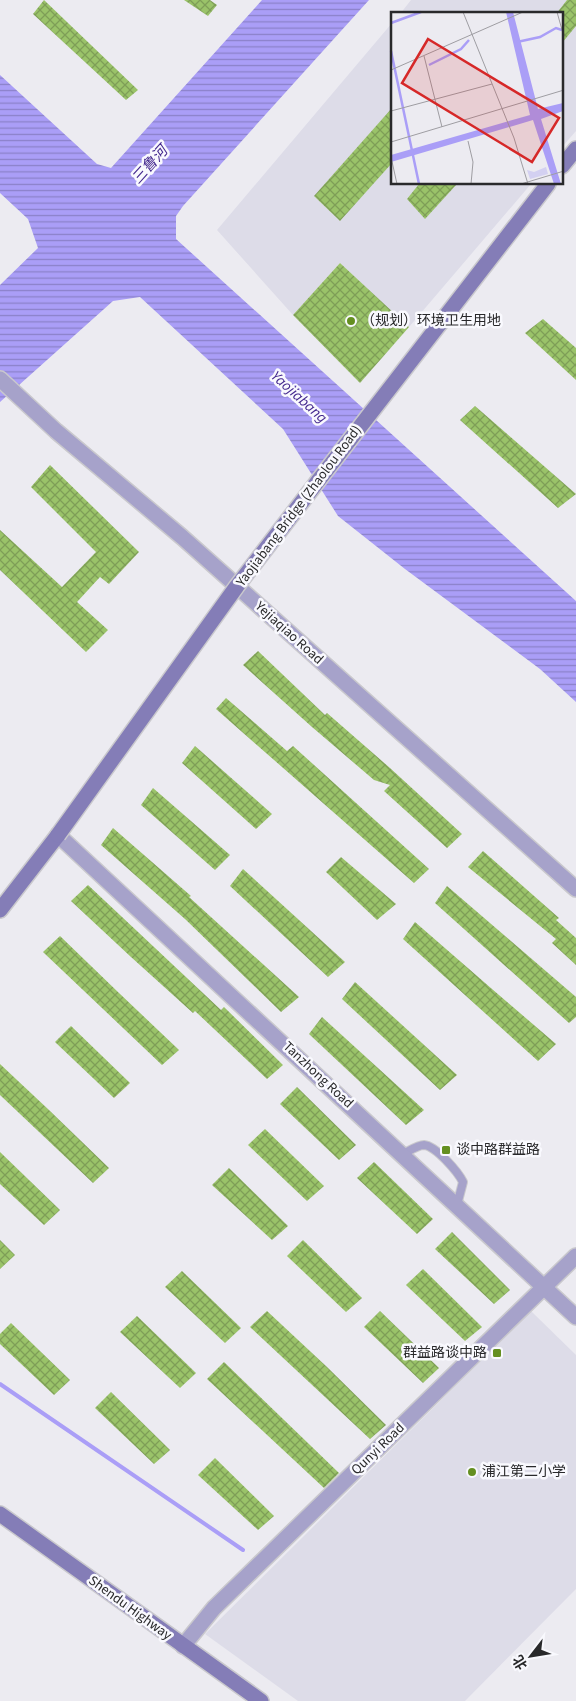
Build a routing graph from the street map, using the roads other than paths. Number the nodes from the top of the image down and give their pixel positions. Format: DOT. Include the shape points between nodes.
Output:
graph roads {
  1 [pos="576,149"];
  2 [pos="564,164"];
  3 [pos="547,185"];
  4 [pos="0,379"];
  5 [pos="58,835"];
  6 [pos="576,889"];
  7 [pos="0,910"];
  8 [pos="403,1154"];
  9 [pos="457,1205"];
  10 [pos="576,1256"];
  11 [pos="545,1288"];
  12 [pos="576,1317"];
  13 [pos="0,1514"];
  14 [pos="183,1646"];
  15 [pos="261,1701"];
  1 -- 2 [label="street"];
  3 -- 5 [label="street, Yaojiabang Bridge (Zhaolou Road), bridge" via="237,586"];
  4 -- 6 [label="street, Yejiaqiao Road"];
  5 -- 7 [label="street, Yaojiabang Bridge (Zhaolou Road)"];
  5 -- 8 [label="street, Tanzhong Road"];
  8 -- 9 [label="street, Tanzhong Road"];
  8 -- 9 [label="lane" via="423,1145 432,1147 463,1182"];
  9 -- 11 [label="street, Tanzhong Road"];
  10 -- 11 [label="street, Qunyi Road"];
  11 -- 12 [label="street, Tanzhong Road"];
  11 -- 14 [label="street, Qunyi Road" via="485,1342 214,1608"];
  13 -- 14 [label="street, Shendu Highway"];
  14 -- 15 [label="street, Shendu Highway"];
}
